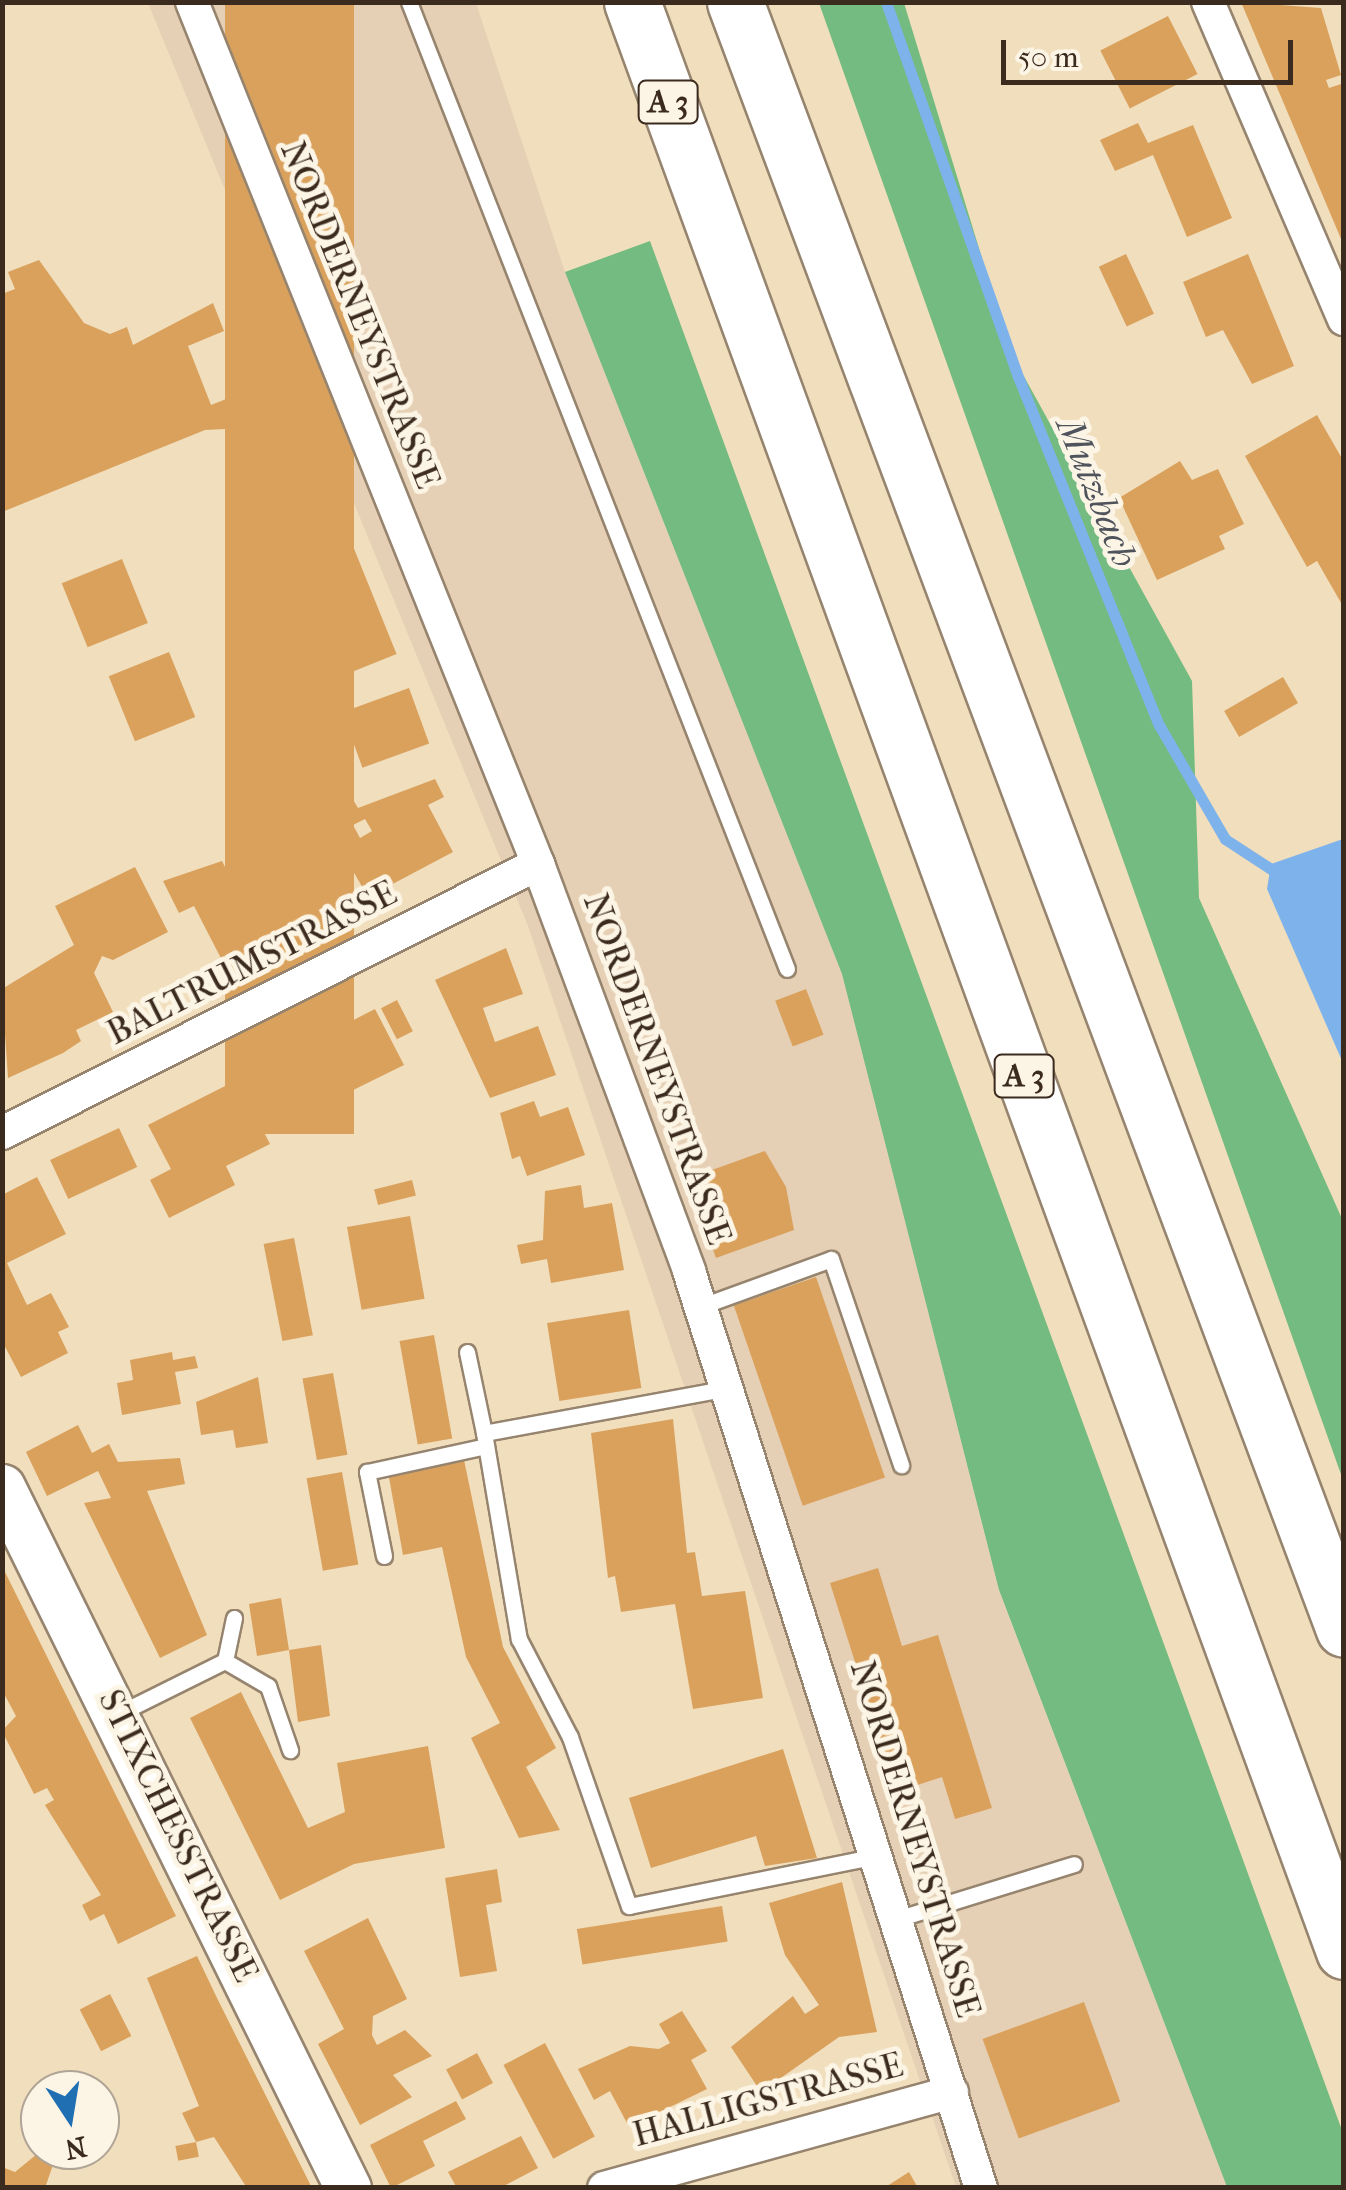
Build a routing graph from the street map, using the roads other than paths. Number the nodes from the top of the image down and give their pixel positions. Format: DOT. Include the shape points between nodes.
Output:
graph roads {
  1 [pos="192,2"];
  2 [pos="409,2"];
  3 [pos="632,2"];
  4 [pos="735,2"];
  5 [pos="760,2"];
  6 [pos="1208,2"];
  7 [pos="775,114"];
  8 [pos="1344,320"];
  9 [pos="538,864"];
  10 [pos="787,970"];
  11 [pos="2,1132"];
  12 [pos="702,1306"];
  13 [pos="467,1352"];
  14 [pos="731,1388"];
  15 [pos="485,1440"];
  16 [pos="901,1465"];
  17 [pos="2,1487"];
  18 [pos="384,1556"];
  19 [pos="234,1618"];
  20 [pos="1344,1628"];
  21 [pos="225,1661"];
  22 [pos="118,1714"];
  23 [pos="290,1750"];
  24 [pos="879,1855"];
  25 [pos="1074,1864"];
  26 [pos="900,1918"];
  27 [pos="1344,1951"];
  28 [pos="952,2092"];
  29 [pos="348,2188"];
  30 [pos="604,2188"];
  31 [pos="981,2188"];
  1 -- 9 [label="street, NORDERNEYSTRASSE"];
  2 -- 10 [label="lane"];
  3 -- 27 [label="highway, A 3"];
  4 -- 7 [label="highway"];
  5 -- 7 [label="highway"];
  6 -- 8 [label="street"];
  7 -- 20 [label="highway"];
  9 -- 11 [label="street, BALTRUMSTRASSE"];
  9 -- 12 [label="street, NORDERNEYSTRASSE"];
  12 -- 14 [label="street, NORDERNEYSTRASSE"];
  12 -- 16 [label="lane" via="831,1259"];
  13 -- 15 [label="lane"];
  14 -- 15 [label="lane"];
  14 -- 24 [label="street, NORDERNEYSTRASSE"];
  15 -- 18 [label="lane" via="367,1472"];
  15 -- 24 [label="lane" via="519,1639 570,1737 629,1906"];
  17 -- 22 [label="street, STIXCHESSTRASSE"];
  19 -- 21 [label="lane"];
  21 -- 22 [label="lane"];
  21 -- 23 [label="lane" via="268,1686"];
  22 -- 29 [label="street, STIXCHESSTRASSE"];
  24 -- 26 [label="street, NORDERNEYSTRASSE"];
  25 -- 26 [label="lane"];
  26 -- 28 [label="street, NORDERNEYSTRASSE"];
  28 -- 30 [label="street, HALLIGSTRASSE"];
  28 -- 31 [label="street, NORDERNEYSTRASSE"];
}
